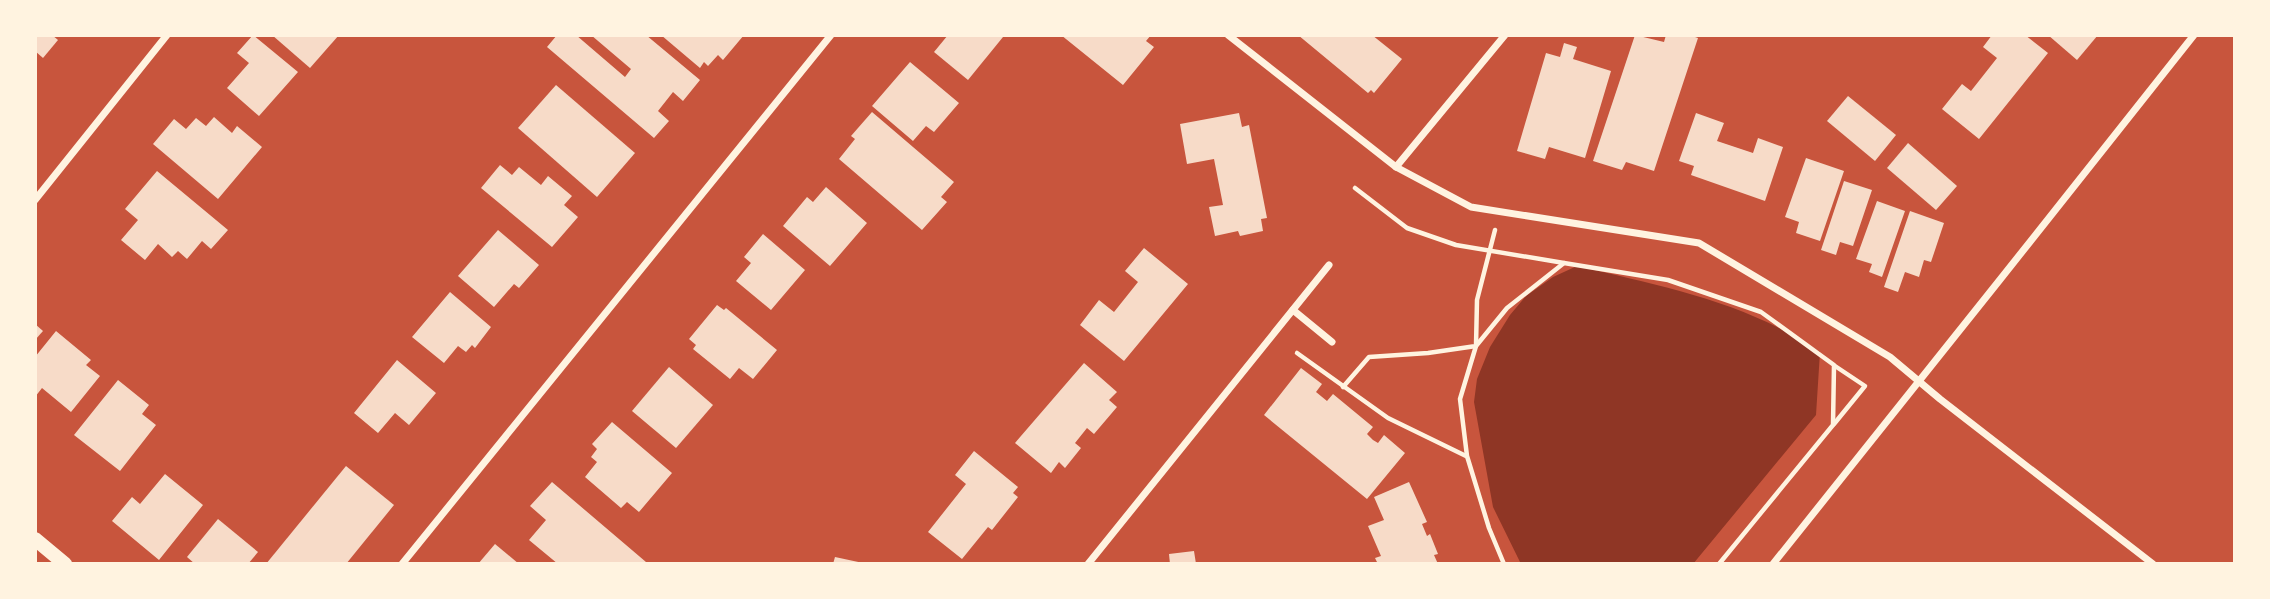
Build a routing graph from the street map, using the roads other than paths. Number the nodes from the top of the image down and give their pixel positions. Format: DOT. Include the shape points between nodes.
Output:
graph roads {
  1 [pos="167,35"];
  2 [pos="831,35"];
  3 [pos="1228,35"];
  4 [pos="1505,35"];
  5 [pos="2194,35"];
  6 [pos="1396,167"];
  7 [pos="35,200"];
  8 [pos="1329,265"];
  9 [pos="1293,310"];
  10 [pos="1332,342"];
  11 [pos="1917,381"];
  12 [pos="35,539"];
  13 [pos="65,564"];
  14 [pos="402,564"];
  15 [pos="1088,564"];
  16 [pos="1773,564"];
  17 [pos="2152,564"];
  1 -- 7 [label="street"];
  2 -- 14 [label="street"];
  3 -- 6 [label="street"];
  4 -- 6 [label="street"];
  5 -- 11 [label="street"];
  6 -- 11 [label="street" via="1471,207 1699,243 1890,358"];
  8 -- 9 [label="street"];
  9 -- 10 [label="street"];
  9 -- 15 [label="street"];
  11 -- 16 [label="street"];
  11 -- 17 [label="street"];
  12 -- 13 [label="main road"];
}
